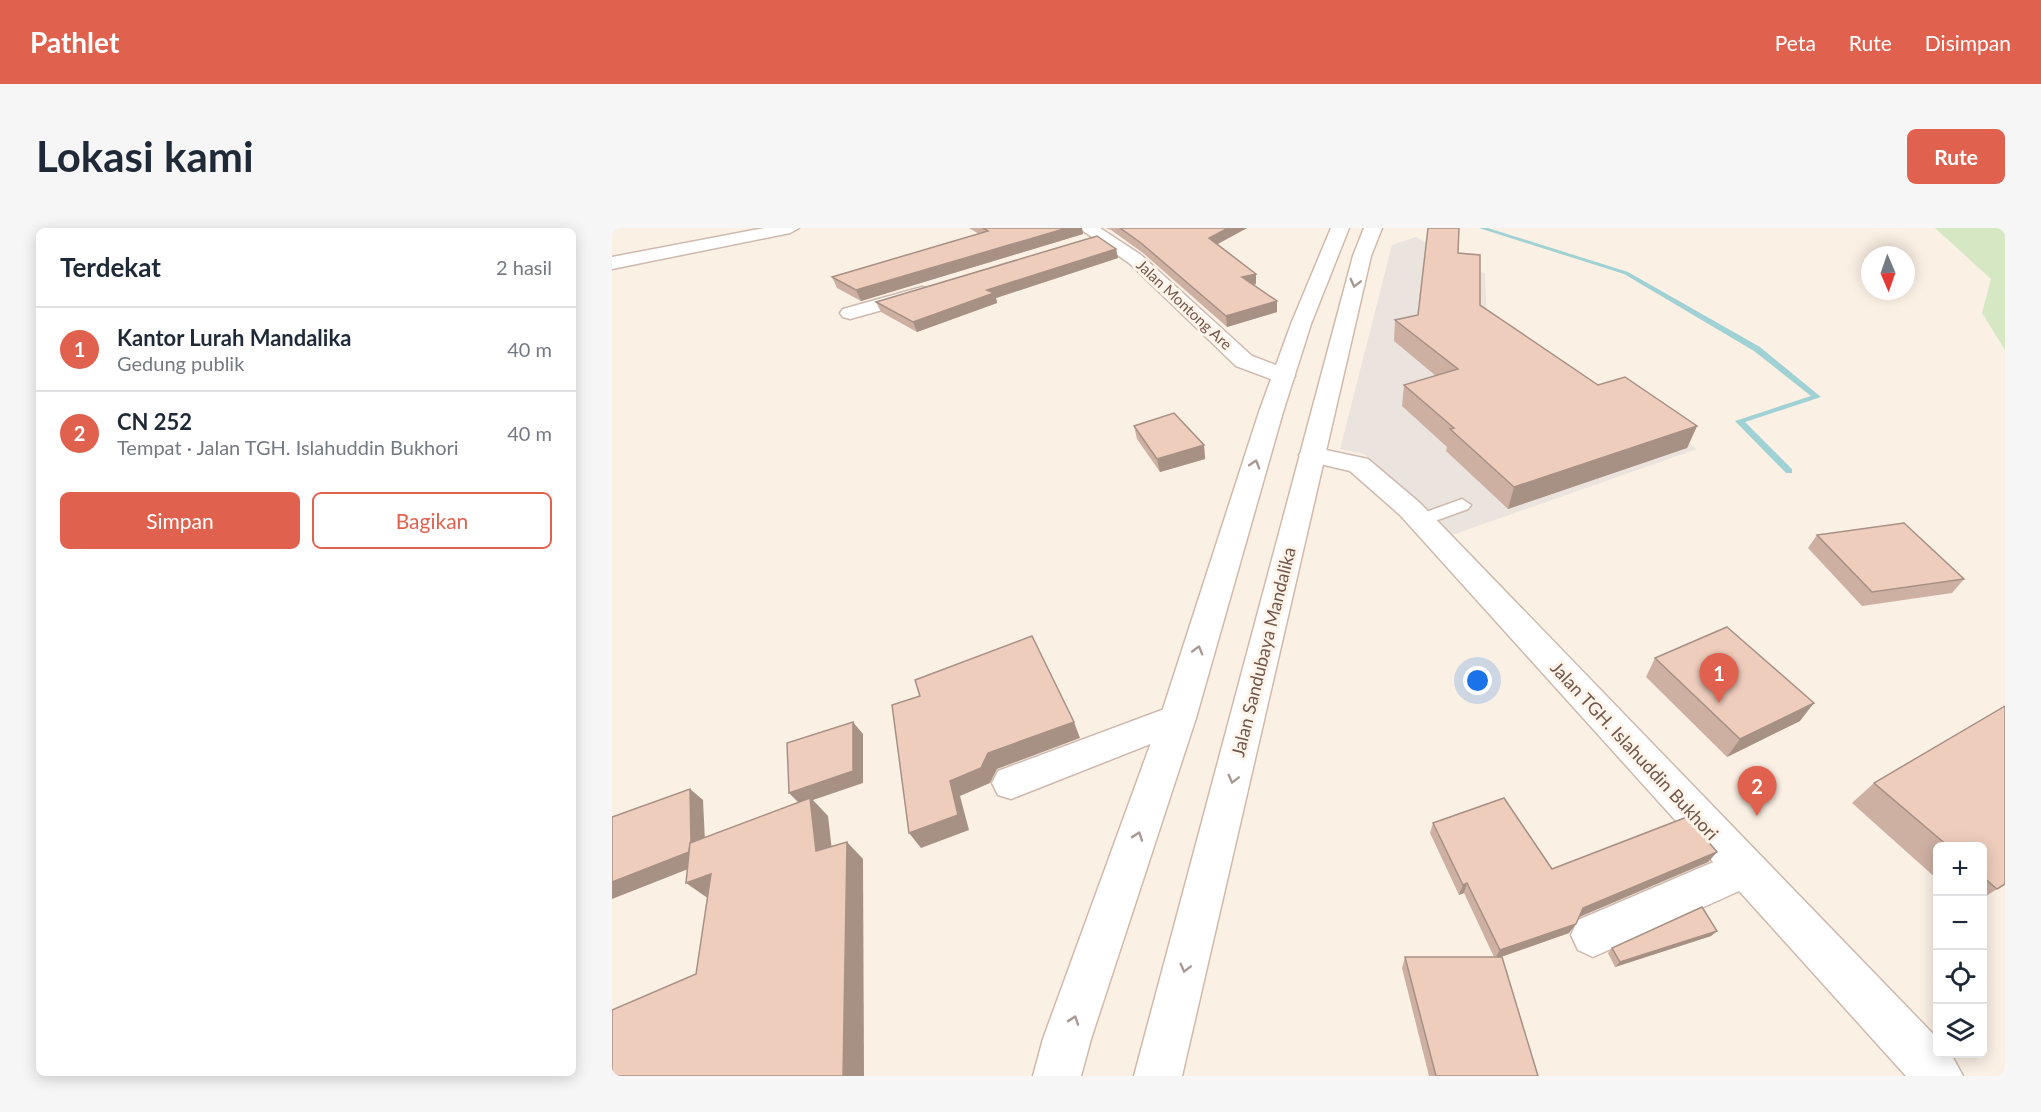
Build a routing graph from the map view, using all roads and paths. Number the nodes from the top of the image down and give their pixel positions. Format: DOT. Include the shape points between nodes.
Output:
graph roads {
  1 [pos="790,228"];
  2 [pos="1340,228"];
  3 [pos="1373,228"];
  4 [pos="1091,236"];
  5 [pos="612,263"];
  6 [pos="936,289"];
  7 [pos="850,313"];
  8 [pos="1284,376"];
  9 [pos="1299,426"];
  10 [pos="1462,505"];
  11 [pos="1420,520"];
  12 [pos="1179,718"];
  13 [pos="1011,783"];
  14 [pos="1744,868"];
  15 [pos="1593,935"];
  16 [pos="1057,1076"];
  17 [pos="1158,1076"];
  18 [pos="1939,1076"];
  1 -- 5 [label="main road"];
  2 -- 8 [label="main road"];
  3 -- 9 [label="main road, Jalan Sandubaya Mandalika, one-way"];
  4 -- 8 [label="main road, Jalan Montong Are" via="1148,270 1244,361"];
  6 -- 7 [label="main road"];
  8 -- 9 [label="main road"];
  9 -- 11 [label="main road, Jalan TGH. Islahuddin Bukhori" via="1336,458 1359,465"];
  12 -- 9 [label="main road, one-way"];
  9 -- 17 [label="main road, Jalan Sandubaya Mandalika, one-way"];
  10 -- 11 [label="lane"];
  11 -- 14 [label="main road, Jalan TGH. Islahuddin Bukhori"];
  12 -- 13 [label="main road"];
  16 -- 12 [label="main road, one-way"];
  14 -- 15 [label="main road"];
  14 -- 18 [label="main road, Jalan TGH. Islahuddin Bukhori"];
}
